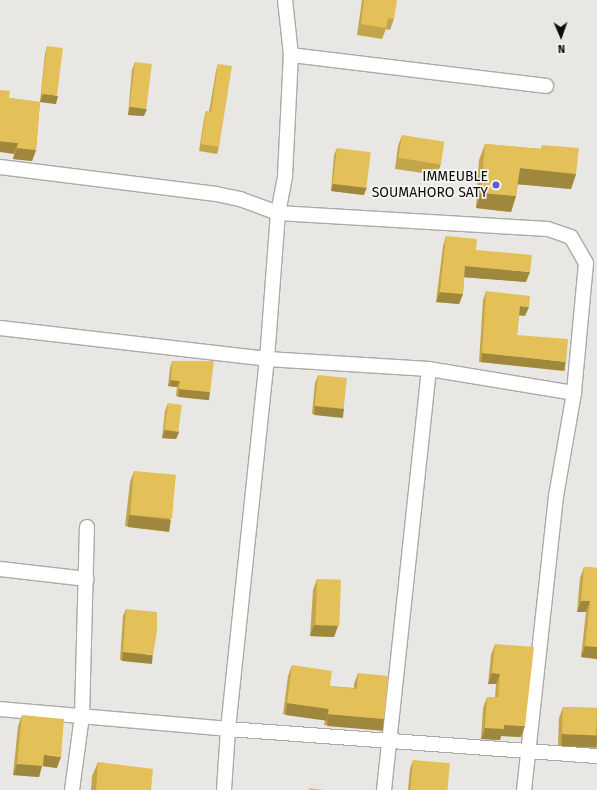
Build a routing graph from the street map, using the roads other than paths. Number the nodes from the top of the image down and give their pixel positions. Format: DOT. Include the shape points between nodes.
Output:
graph roads {
  1 [pos="285,0"];
  2 [pos="290,55"];
  3 [pos="546,86"];
  4 [pos="0,166"];
  5 [pos="278,213"];
  6 [pos="0,328"];
  7 [pos="267,359"];
  8 [pos="428,369"];
  9 [pos="574,393"];
  10 [pos="87,526"];
  11 [pos="0,569"];
  12 [pos="86,579"];
  13 [pos="0,708"];
  14 [pos="82,716"];
  15 [pos="228,729"];
  16 [pos="388,741"];
  17 [pos="528,752"];
  18 [pos="597,756"];
  19 [pos="72,790"];
  20 [pos="224,790"];
  21 [pos="384,790"];
  22 [pos="524,790"];
  1 -- 2 [label="street"];
  2 -- 3 [label="street"];
  2 -- 5 [label="street" via="286,176"];
  4 -- 5 [label="street" via="216,194 240,199"];
  5 -- 7 [label="street"];
  5 -- 9 [label="street" via="548,229 571,237 586,263"];
  6 -- 7 [label="street"];
  7 -- 8 [label="street"];
  7 -- 15 [label="street"];
  8 -- 9 [label="street"];
  8 -- 16 [label="street"];
  9 -- 17 [label="street" via="556,496"];
  10 -- 12 [label="street"];
  11 -- 12 [label="street"];
  12 -- 14 [label="street"];
  13 -- 14 [label="street"];
  14 -- 15 [label="street"];
  14 -- 19 [label="street"];
  15 -- 16 [label="street"];
  15 -- 20 [label="street"];
  16 -- 17 [label="street"];
  16 -- 21 [label="street"];
  17 -- 18 [label="street"];
  17 -- 22 [label="street"];
}
